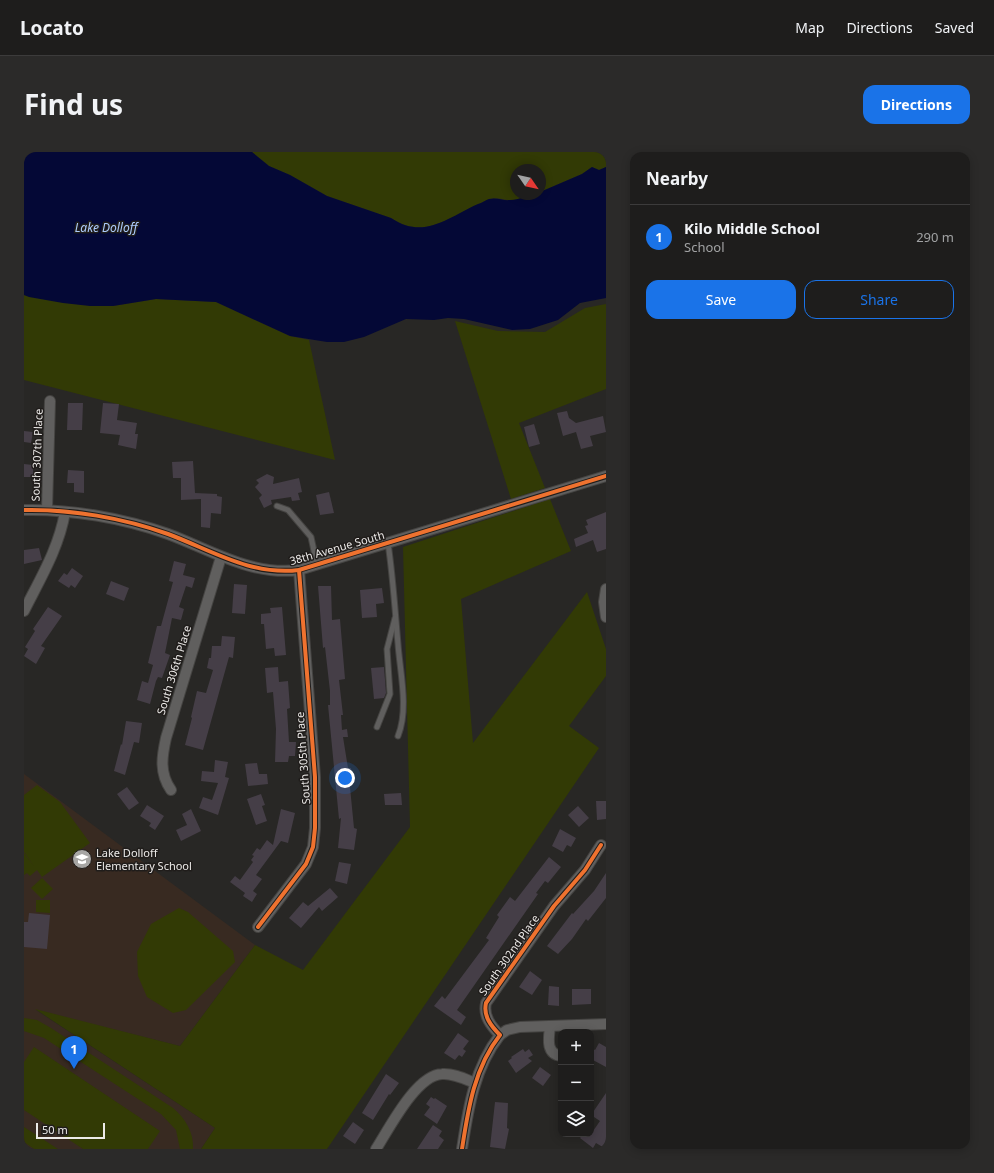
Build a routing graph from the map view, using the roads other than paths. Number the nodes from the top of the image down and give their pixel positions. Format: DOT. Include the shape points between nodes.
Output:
graph roads {
  1 [pos="50,401"];
  2 [pos="606,476"];
  3 [pos="277,506"];
  4 [pos="47,509"];
  5 [pos="24,510"];
  6 [pos="65,512"];
  7 [pos="388,543"];
  8 [pos="221,557"];
  9 [pos="317,565"];
  10 [pos="299,570"];
  11 [pos="606,589"];
  12 [pos="24,611"];
  13 [pos="396,613"];
  14 [pos="606,617"];
  15 [pos="377,727"];
  16 [pos="398,736"];
  17 [pos="171,790"];
  18 [pos="601,845"];
  19 [pos="258,927"];
  20 [pos="606,1024"];
  21 [pos="550,1026"];
  22 [pos="573,1029"];
  23 [pos="500,1035"];
  24 [pos="558,1055"];
  25 [pos="475,1083"];
  26 [pos="376,1149"];
  27 [pos="462,1149"];
  1 -- 4 [label="street, South 307th Place"];
  2 -- 7 [label="street, 38th Avenue South"];
  3 -- 9 [label="lane" via="288,510 311,537"];
  4 -- 5 [label="street, 38th Avenue South"];
  4 -- 6 [label="street, 38th Avenue South"];
  6 -- 8 [label="street, 38th Avenue South" via="145,527"];
  6 -- 12 [label="street" via="62,531 52,556"];
  7 -- 9 [label="street, 38th Avenue South"];
  7 -- 13 [label="lane"];
  8 -- 10 [label="street, 38th Avenue South" via="268,571"];
  8 -- 17 [label="street, South 306th Place" via="162,756 162,771"];
  9 -- 10 [label="street, 38th Avenue South"];
  10 -- 19 [label="street, South 305th Place" via="314,777 313,847 306,864"];
  11 -- 14 [label="street"];
  13 -- 15 [label="lane" via="387,649 390,694"];
  13 -- 16 [label="lane" via="403,703 402,727"];
  18 -- 23 [label="street, South 302nd Place" via="585,870 554,906 486,1003 487,1019"];
  20 -- 22 [label="street"];
  21 -- 22 [label="street"];
  21 -- 23 [label="street" via="520,1027 507,1030"];
  21 -- 24 [label="street" via="549,1048"];
  23 -- 25 [label="street"];
  25 -- 26 [label="street" via="448,1074 430,1078 412,1095"];
  25 -- 27 [label="street" via="468,1108"];
}
